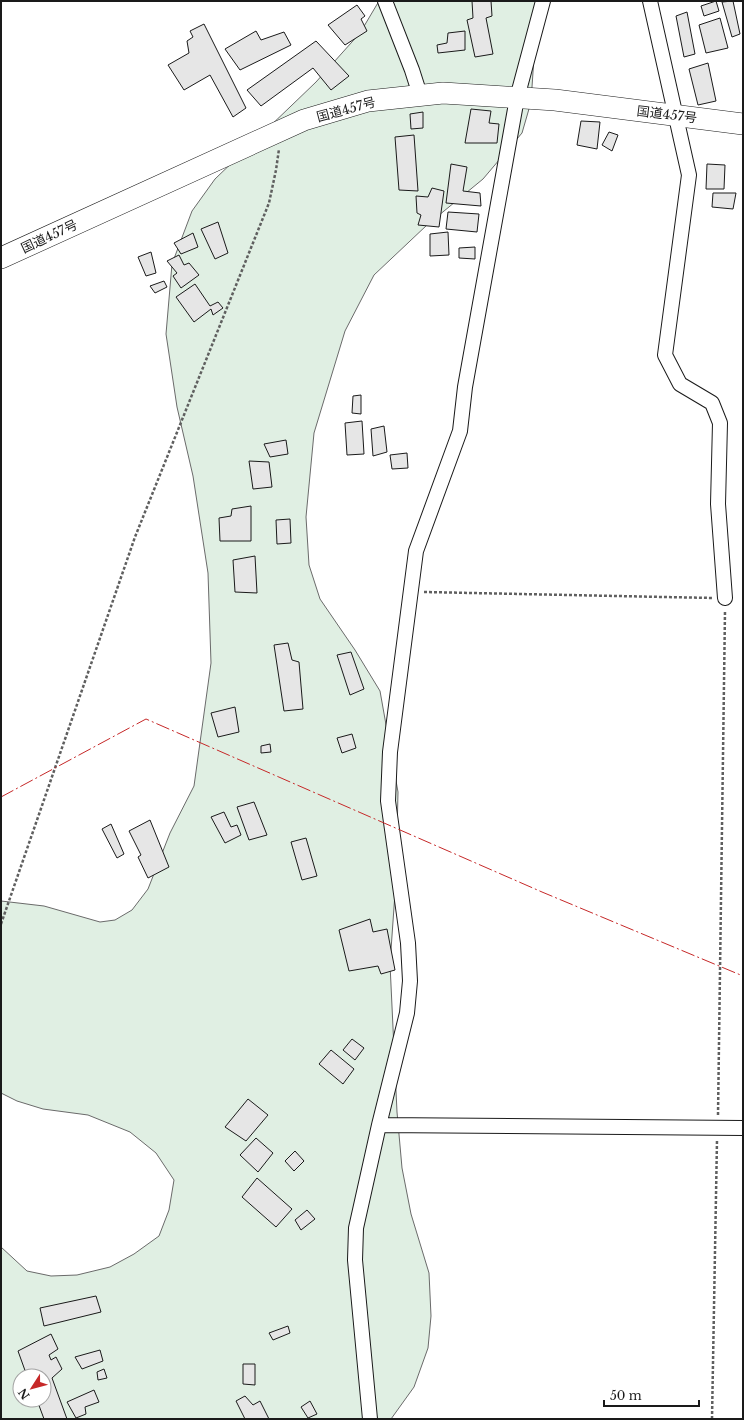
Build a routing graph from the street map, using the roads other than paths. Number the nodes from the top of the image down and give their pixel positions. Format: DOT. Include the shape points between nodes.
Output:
graph roads {
  1 [pos="385,1"];
  2 [pos="543,1"];
  3 [pos="650,1"];
  4 [pos="420,95"];
  5 [pos="517,98"];
  6 [pos="675,115"];
  7 [pos="743,124"];
  8 [pos="1,258"];
  9 [pos="725,598"];
  10 [pos="379,1125"];
  11 [pos="743,1128"];
  12 [pos="370,1419"];
  1 -- 4 [label="street"];
  2 -- 5 [label="street"];
  3 -- 6 [label="street"];
  4 -- 5 [label="highway, 国道457号" via="443,93"];
  4 -- 8 [label="highway, 国道457号" via="368,101 304,120"];
  5 -- 6 [label="highway, 国道457号" via="555,100"];
  5 -- 10 [label="street" via="460,431 416,551 410,591 390,752 388,801 408,943 410,981 407,1013"];
  6 -- 7 [label="highway, 国道457号"];
  6 -- 9 [label="street" via="689,175 665,355 680,384 712,403 720,423 718,504"];
  10 -- 11 [label="street"];
  10 -- 12 [label="street" via="356,1228 355,1260"];
}
